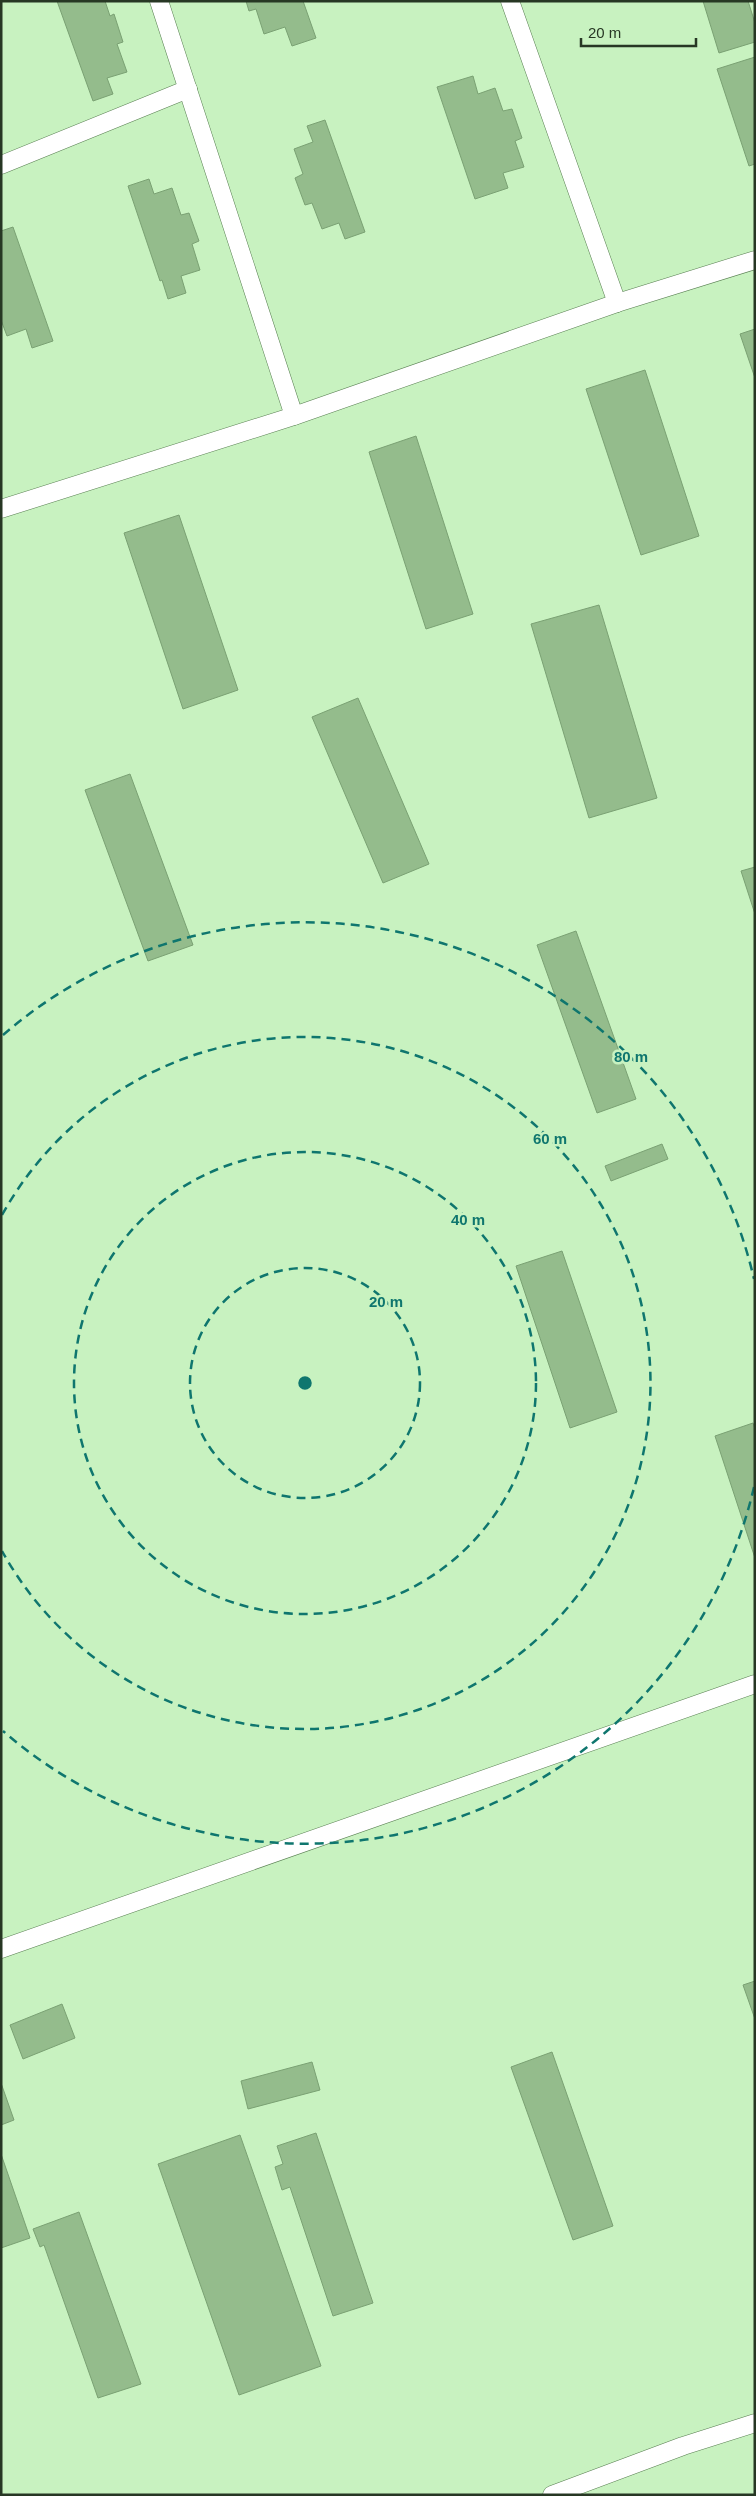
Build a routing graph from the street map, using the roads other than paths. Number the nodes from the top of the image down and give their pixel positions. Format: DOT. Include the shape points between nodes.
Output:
graph roads {
  1 [pos="159,1"];
  2 [pos="510,1"];
  3 [pos="188,89"];
  4 [pos="1,165"];
  5 [pos="755,260"];
  6 [pos="617,303"];
  7 [pos="294,416"];
  8 [pos="1,509"];
  9 [pos="755,1684"];
  10 [pos="1,1949"];
  11 [pos="755,2423"];
  12 [pos="552,2495"];
  1 -- 3 [label="lane"];
  2 -- 6 [label="lane"];
  3 -- 4 [label="lane"];
  3 -- 7 [label="lane"];
  5 -- 6 [label="lane"];
  6 -- 7 [label="lane"];
  7 -- 8 [label="lane"];
  9 -- 10 [label="lane"];
  11 -- 12 [label="lane"];
}
